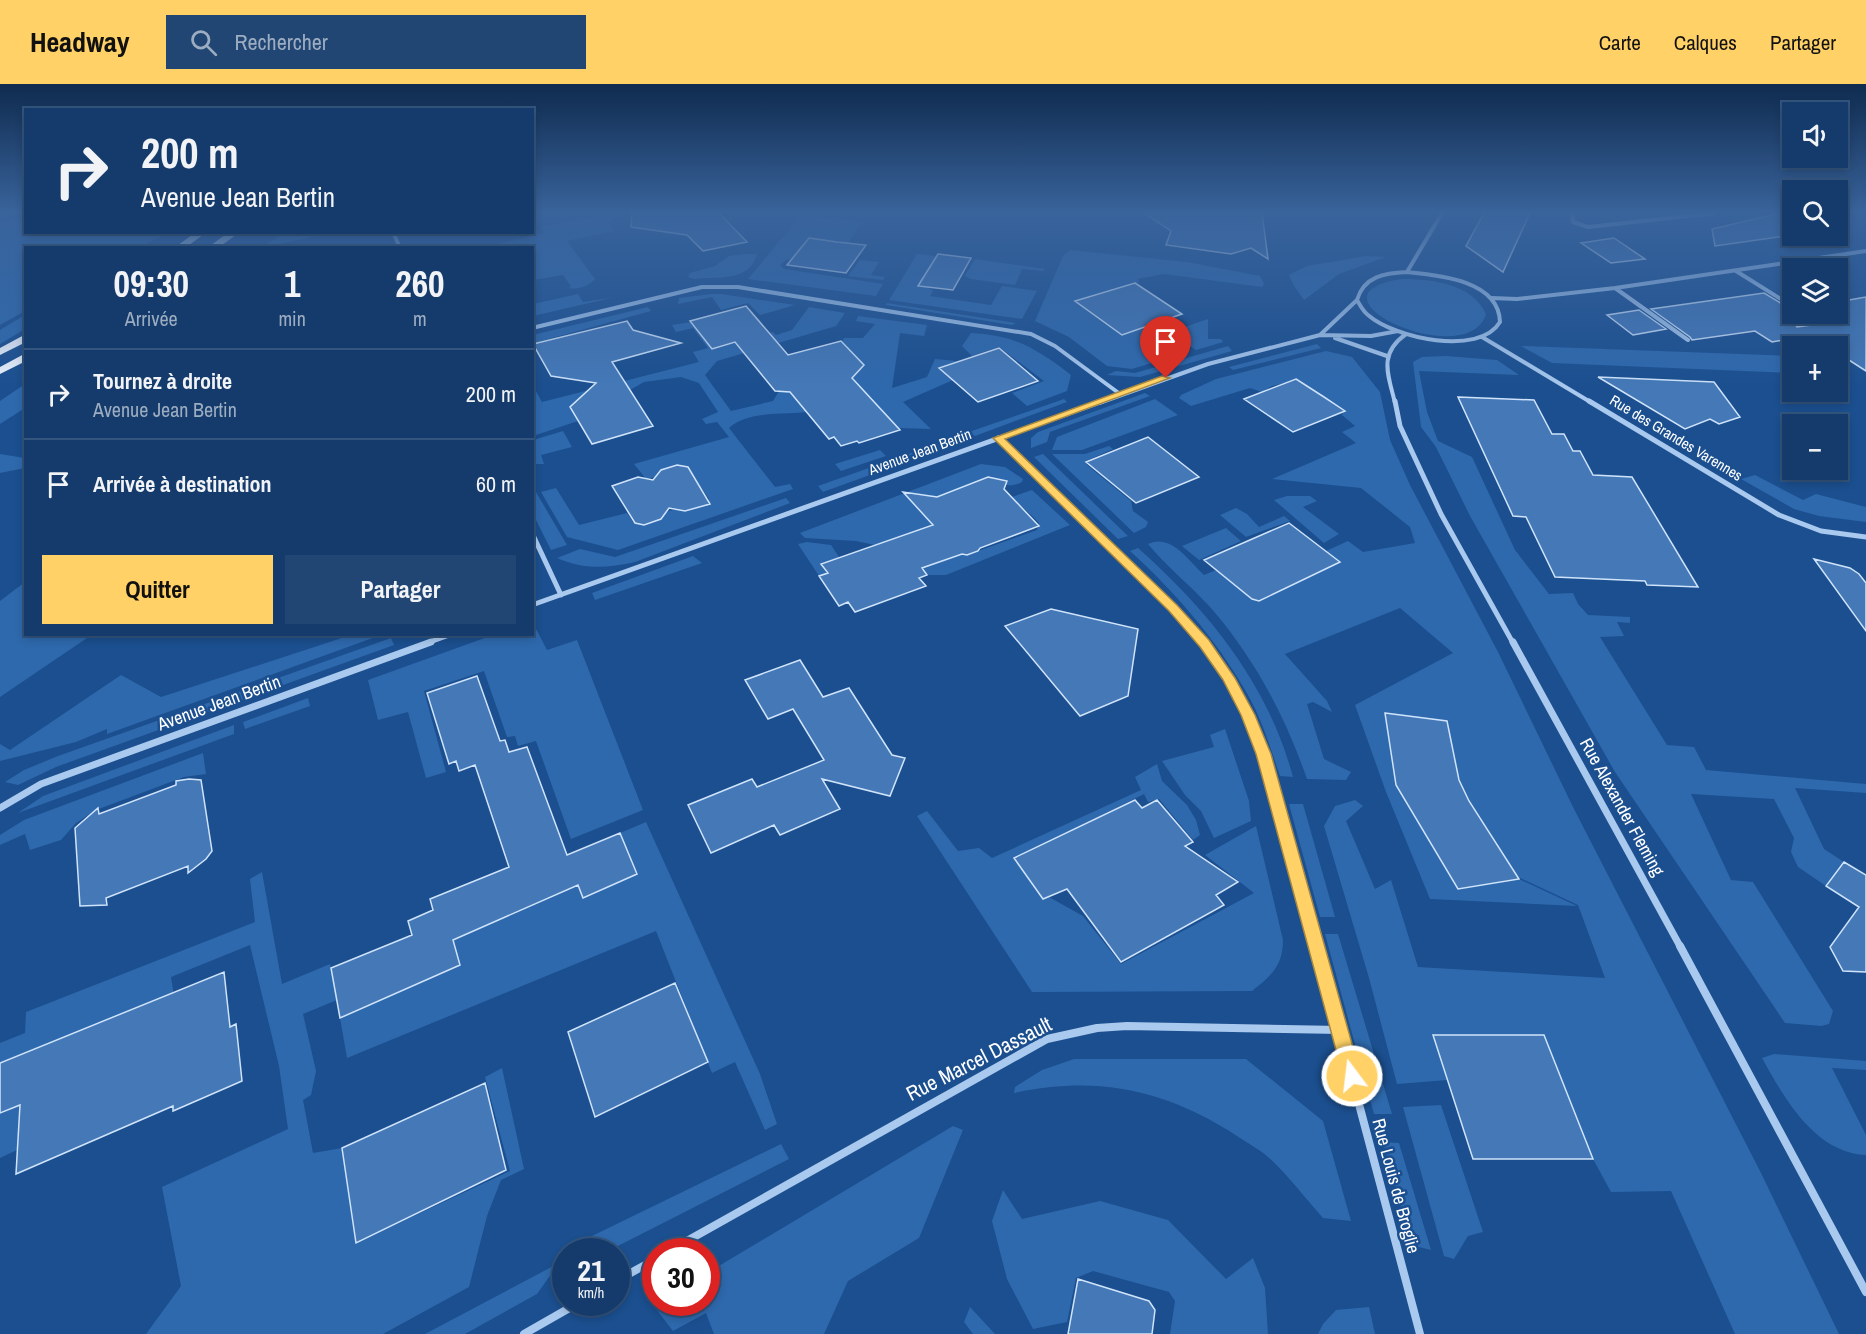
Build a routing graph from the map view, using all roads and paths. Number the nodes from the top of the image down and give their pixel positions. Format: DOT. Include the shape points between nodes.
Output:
graph roads {
  1 [pos="1734,271"];
  2 [pos="1736,271"];
  3 [pos="1407,272"];
  4 [pos="1615,288"];
  5 [pos="1492,298"];
  6 [pos="1357,300"];
  7 [pos="1782,300"];
  8 [pos="534,328"];
  9 [pos="1402,333"];
  10 [pos="1320,335"];
  11 [pos="1482,337"];
  12 [pos="24,338"];
  13 [pos="1688,340"];
  14 [pos="0,352"];
  15 [pos="1387,356"];
  16 [pos="24,357"];
  17 [pos="0,371"];
  18 [pos="1120,394"];
  19 [pos="998,438"];
  20 [pos="534,537"];
  21 [pos="1866,537"];
  22 [pos="561,595"];
  23 [pos="534,604"];
  24 [pos="447,636"];
  25 [pos="0,808"];
  26 [pos="1340,1030"];
  27 [pos="692,1238"];
  28 [pos="1866,1292"];
  29 [pos="556,1316"];
  30 [pos="524,1334"];
  31 [pos="1420,1334"];
  1 -- 4 [label="street"];
  2 -- 7 [label="street"];
  3 -- 5 [label="street, Avenue Jean Bertin" via="1464,282"];
  3 -- 6 [label="street, Avenue Jean Bertin" via="1368,280 1359,288"];
  4 -- 5 [label="street" via="1517,299"];
  4 -- 13 [label="street"];
  5 -- 11 [label="street" via="1502,320 1494,331"];
  6 -- 9 [label="street" via="1366,314"];
  6 -- 10 [label="street, Avenue Jean Bertin"];
  8 -- 18 [label="street" via="702,287 738,287 1031,334 1055,346"];
  9 -- 10 [label="street, Avenue Jean Bertin"];
  9 -- 11 [label="street" via="1451,341"];
  9 -- 15 [label="street"];
  10 -- 15 [label="street, Avenue Jean Bertin"];
  10 -- 18 [label="street, Avenue Jean Bertin" via="1208,364"];
  11 -- 21 [label="street, Rue des Grandes Varennes" via="1779,515 1821,531"];
  12 -- 14 [label="main road"];
  15 -- 28 [label="street, Rue Alexander Fleming" via="1401,426 1441,514 1593,785"];
  16 -- 17 [label="main road"];
  18 -- 19 [label="street, Avenue Jean Bertin"];
  19 -- 22 [label="street, Avenue Jean Bertin"];
  19 -- 26 [label="street, Rue Louis de Broglie" via="1173,608 1229,678 1263,754"];
  20 -- 22 [label="street"];
  22 -- 23 [label="street, Avenue Jean Bertin"];
  24 -- 25 [label="street, Avenue Jean Bertin" via="41,784"];
  26 -- 27 [label="street, Rue Marcel Dassault" via="1127,1026 1047,1038"];
  26 -- 31 [label="street, Rue Louis de Broglie"];
  29 -- 30 [label="street"];
}
